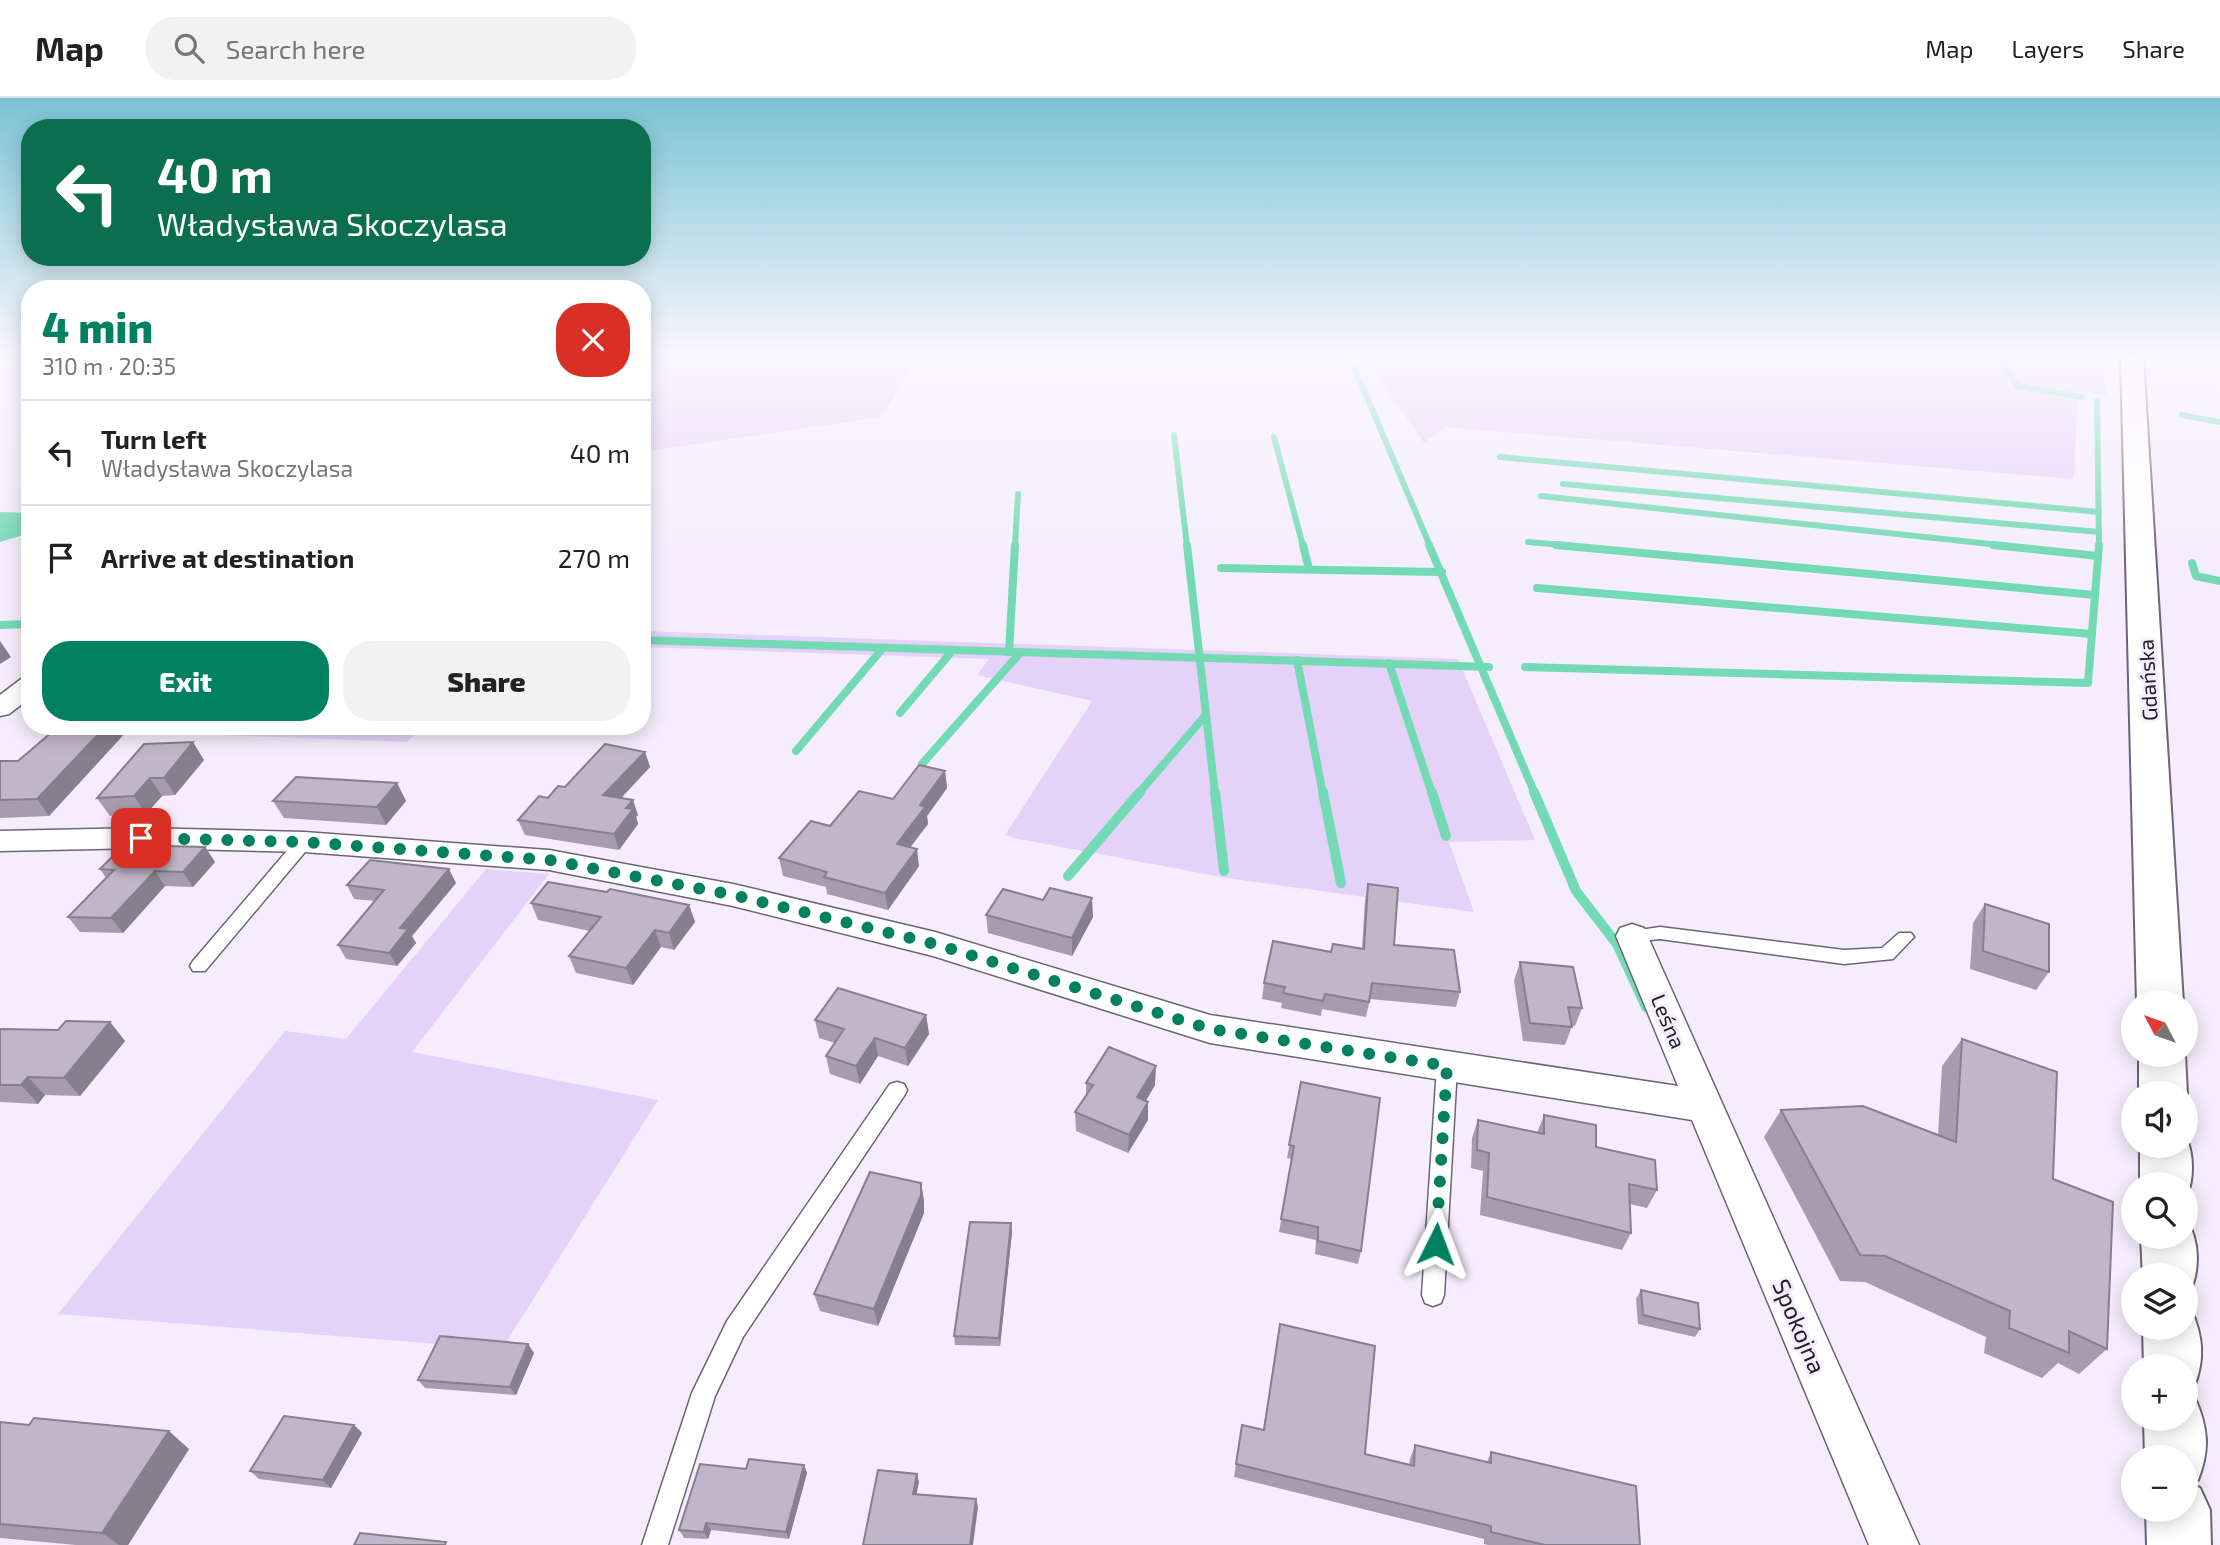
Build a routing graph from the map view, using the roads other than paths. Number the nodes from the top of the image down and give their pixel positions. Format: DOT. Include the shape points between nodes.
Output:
graph roads {
  1 [pos="2135,425"];
  2 [pos="21,692"];
  3 [pos="0,708"];
  4 [pos="0,841"];
  5 [pos="304,842"];
  6 [pos="1632,936"];
  7 [pos="1905,937"];
  8 [pos="199,966"];
  9 [pos="2159,990"];
  10 [pos="1447,1066"];
  11 [pos="897,1090"];
  12 [pos="1705,1107"];
  13 [pos="1433,1295"];
  14 [pos="2178,1522"];
  15 [pos="654,1545"];
  16 [pos="1894,1545"];
  17 [pos="2179,1545"];
  1 -- 9 [label="main road, Gdańska"];
  2 -- 3 [label="street"];
  4 -- 5 [label="street"];
  5 -- 8 [label="lane"];
  5 -- 10 [label="street" via="549,860 733,895 935,944 1210,1029"];
  6 -- 7 [label="lane" via="1660,933 1844,957 1887,954"];
  6 -- 12 [label="street, Leśna"];
  10 -- 12 [label="street"];
  10 -- 13 [label="lane"];
  11 -- 15 [label="lane" via="735,1329 704,1393"];
  12 -- 16 [label="street, Spokojna"];
  14 -- 17 [label="main road"];
}
